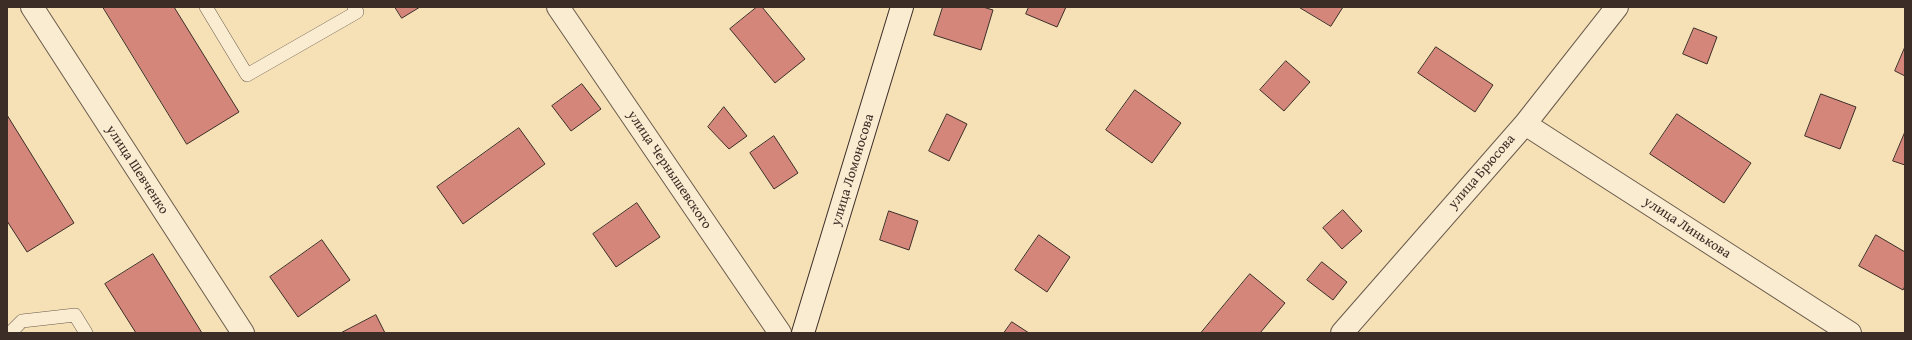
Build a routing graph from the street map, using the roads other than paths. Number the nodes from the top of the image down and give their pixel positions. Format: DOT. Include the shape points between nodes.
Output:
graph roads {
  1 [pos="32,7"];
  2 [pos="206,7"];
  3 [pos="354,7"];
  4 [pos="558,7"];
  5 [pos="902,7"];
  6 [pos="1617,7"];
  7 [pos="1525,124"];
  8 [pos="10,333"];
  9 [pos="86,333"];
  10 [pos="243,333"];
  11 [pos="780,333"];
  12 [pos="804,333"];
  13 [pos="1342,333"];
  14 [pos="1850,333"];
  1 -- 10 [label="street, улица Шевченко"];
  2 -- 3 [label="lane" via="247,76 357,12"];
  4 -- 11 [label="street, улица Чернышевского"];
  5 -- 12 [label="street, улица Ломоносова"];
  6 -- 7 [label="street, улица Брюсова"];
  7 -- 13 [label="street, улица Брюсова"];
  7 -- 14 [label="street, улица Линькова"];
  8 -- 9 [label="lane" via="22,321 75,315"];
}
